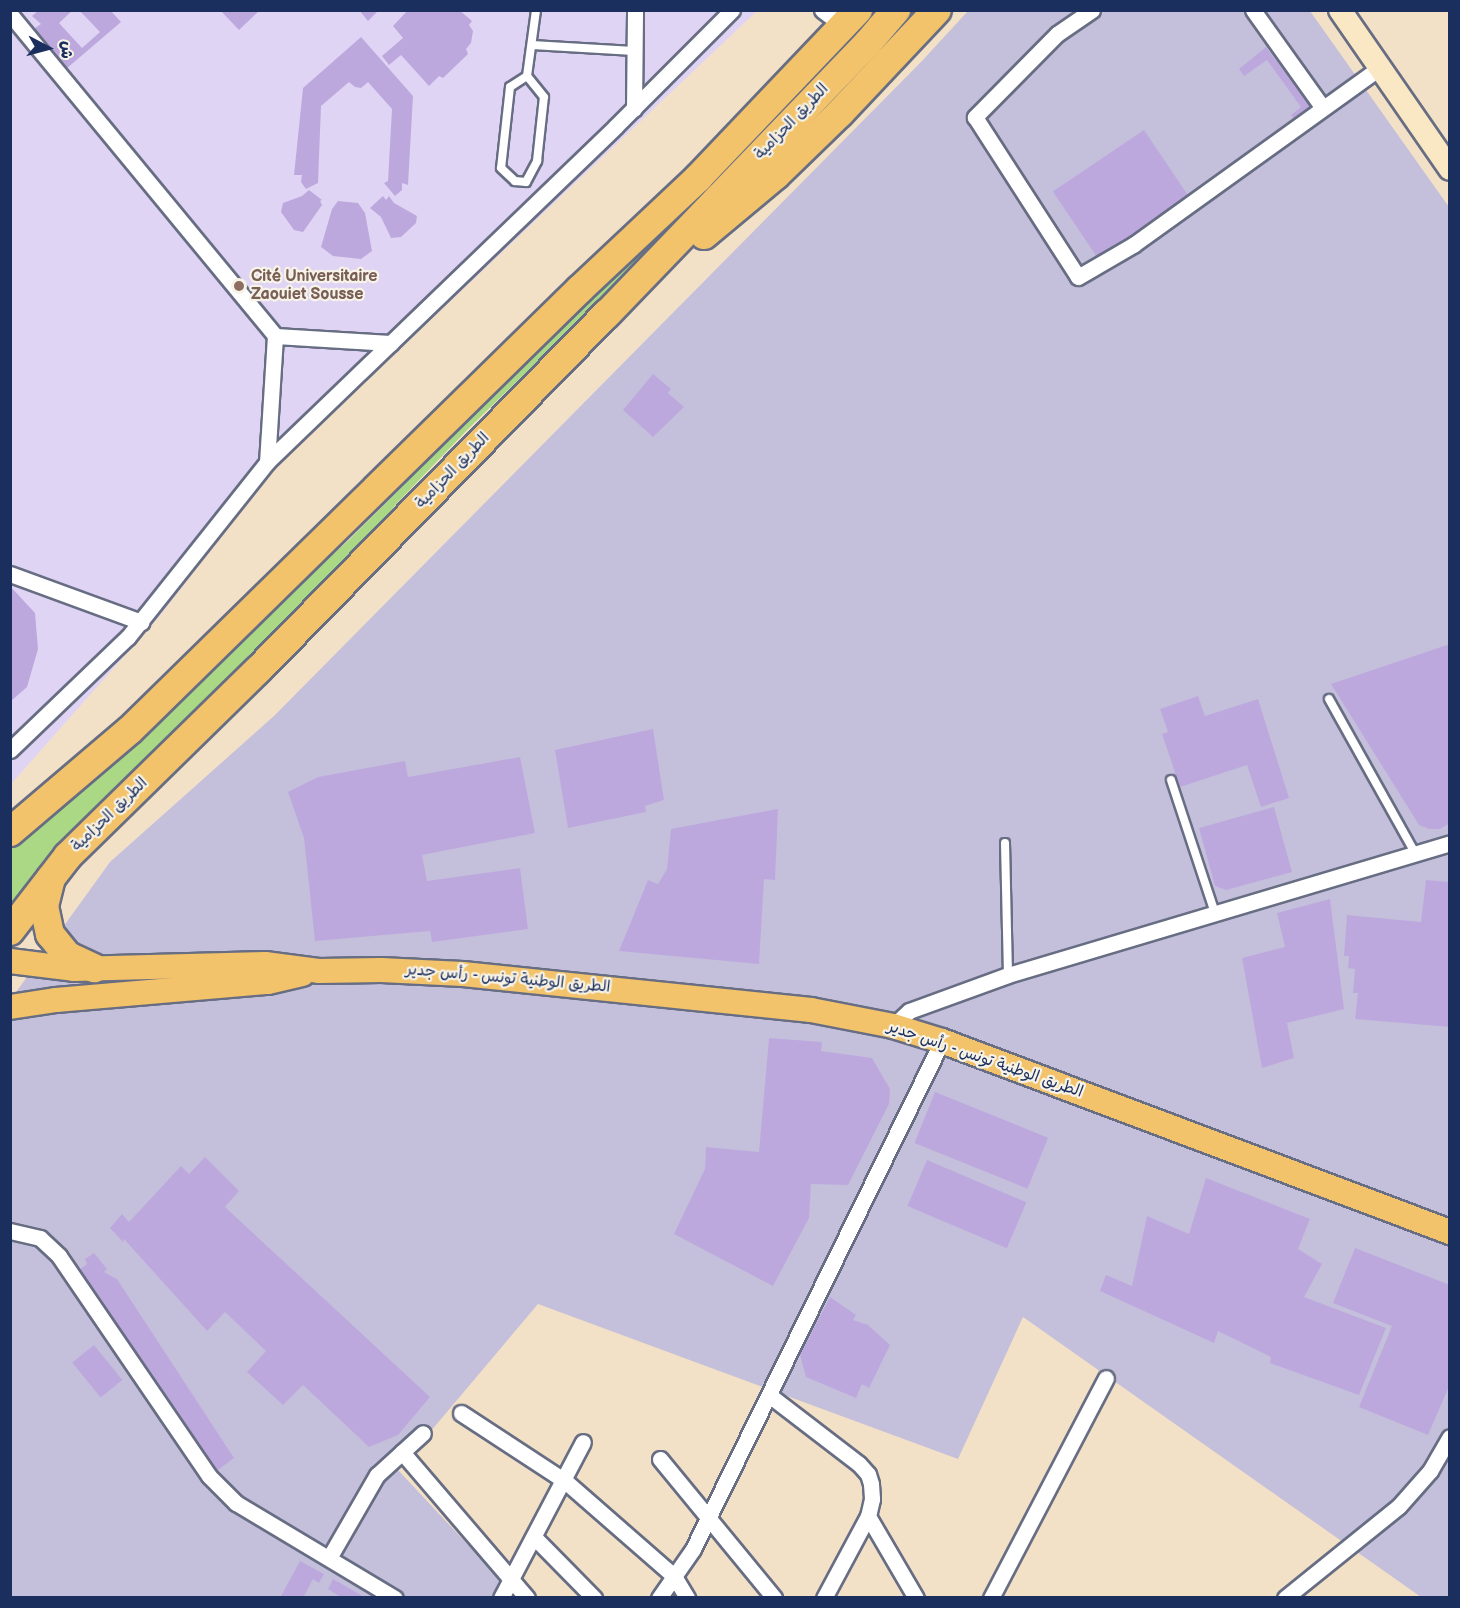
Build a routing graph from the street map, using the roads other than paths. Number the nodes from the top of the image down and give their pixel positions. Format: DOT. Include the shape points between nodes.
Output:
graph roads {
  1 [pos="536,10"];
  2 [pos="635,10"];
  3 [pos="732,10"];
  4 [pos="858,10"];
  5 [pos="896,10"];
  6 [pos="937,10"];
  7 [pos="1092,10"];
  8 [pos="1253,10"];
  9 [pos="1340,10"];
  10 [pos="829,12"];
  11 [pos="10,14"];
  12 [pos="532,45"];
  13 [pos="634,51"];
  14 [pos="1379,68"];
  15 [pos="527,76"];
  16 [pos="1323,108"];
  17 [pos="634,109"];
  18 [pos="1449,169"];
  19 [pos="580,289"];
  20 [pos="607,314"];
  21 [pos="275,336"];
  22 [pos="391,343"];
  23 [pos="267,462"];
  24 [pos="10,574"];
  25 [pos="141,622"];
  26 [pos="1329,699"];
  27 [pos="10,750"];
  28 [pos="1171,780"];
  29 [pos="10,832"];
  30 [pos="1005,843"];
  31 [pos="1449,843"];
  32 [pos="1415,853"];
  33 [pos="51,878"];
  34 [pos="1215,913"];
  35 [pos="10,931"];
  36 [pos="10,961"];
  37 [pos="94,968"];
  38 [pos="319,971"];
  39 [pos="1008,975"];
  40 [pos="10,1007"];
  41 [pos="893,1026"];
  42 [pos="942,1041"];
  43 [pos="10,1231"];
  44 [pos="1449,1232"];
  45 [pos="1106,1378"];
  46 [pos="769,1395"];
  47 [pos="461,1413"];
  48 [pos="423,1433"];
  49 [pos="1449,1437"];
  50 [pos="583,1442"];
  51 [pos="402,1452"];
  52 [pos="660,1460"];
  53 [pos="565,1480"];
  54 [pos="710,1516"];
  55 [pos="868,1516"];
  56 [pos="534,1537"];
  57 [pos="329,1558"];
  58 [pos="674,1576"];
  59 [pos="511,1579"];
  60 [pos="395,1598"];
  61 [pos="501,1598"];
  62 [pos="527,1598"];
  63 [pos="594,1598"];
  64 [pos="659,1598"];
  65 [pos="687,1598"];
  66 [pos="774,1598"];
  67 [pos="824,1598"];
  68 [pos="916,1598"];
  69 [pos="990,1598"];
  70 [pos="1285,1598"];
  1 -- 12 [label="lane"];
  2 -- 13 [label="street"];
  3 -- 17 [label="street"];
  4 -- 19 [label="highway, الطريق الحزامية" via="698,178"];
  5 -- 20 [label="highway, الطريق الحزامية"];
  6 -- 20 [label="highway" via="776,175"];
  7 -- 16 [label="street" via="1056,34 975,117 1078,278 1132,245"];
  8 -- 16 [label="street"];
  9 -- 14 [label="main road"];
  10 -- 19 [label="highway" via="701,146"];
  11 -- 21 [label="street"];
  12 -- 13 [label="lane"];
  12 -- 15 [label="lane"];
  13 -- 17 [label="street"];
  14 -- 16 [label="street"];
  14 -- 18 [label="main road"];
  15 -- 15 [label="lane" via="544,97 537,161 526,182 514,181 501,168 510,87"];
  17 -- 22 [label="street"];
  19 -- 29 [label="highway, الطريق الحزامية" via="130,730"];
  20 -- 33 [label="highway, الطريق الحزامية" via="258,670 68,856"];
  21 -- 22 [label="street"];
  21 -- 23 [label="street"];
  22 -- 23 [label="street"];
  23 -- 25 [label="street"];
  24 -- 25 [label="street"];
  25 -- 27 [label="street"];
  26 -- 32 [label="lane"];
  28 -- 34 [label="lane"];
  30 -- 39 [label="lane"];
  31 -- 32 [label="street"];
  32 -- 34 [label="street"];
  33 -- 35 [label="highway, الطريق الحزامية"];
  33 -- 37 [label="highway" via="44,906 50,934 68,956"];
  34 -- 39 [label="street"];
  36 -- 37 [label="main road, الطريق الوطنية تونس - رأس جدير" via="54,968"];
  37 -- 38 [label="main road, الطريق الوطنية تونس - رأس جدير" via="265,964"];
  38 -- 40 [label="main road, الطريق الوطنية تونس - رأس جدير" via="268,982"];
  38 -- 41 [label="main road, الطريق الوطنية تونس - رأس جدير" via="463,974 619,988 811,1010"];
  39 -- 41 [label="street" via="909,1011"];
  41 -- 42 [label="main road, الطريق الوطنية تونس - رأس جدير"];
  42 -- 44 [label="main road, الطريق الوطنية تونس - رأس جدير"];
  42 -- 46 [label="street"];
  43 -- 57 [label="street" via="40,1238 59,1256 209,1476 236,1503"];
  45 -- 69 [label="street"];
  46 -- 54 [label="street"];
  46 -- 55 [label="street" via="868,1474 872,1499"];
  47 -- 53 [label="street"];
  48 -- 51 [label="street"];
  49 -- 70 [label="street" via="1430,1471 1399,1506"];
  50 -- 53 [label="street"];
  51 -- 57 [label="street" via="377,1475"];
  51 -- 59 [label="street"];
  52 -- 54 [label="street"];
  53 -- 56 [label="street"];
  53 -- 58 [label="street"];
  54 -- 58 [label="street"];
  54 -- 66 [label="street"];
  55 -- 67 [label="street"];
  55 -- 68 [label="street"];
  56 -- 59 [label="street"];
  56 -- 63 [label="street"];
  57 -- 60 [label="street"];
  58 -- 64 [label="street"];
  58 -- 65 [label="street"];
  59 -- 61 [label="street"];
  59 -- 62 [label="street"];
}
